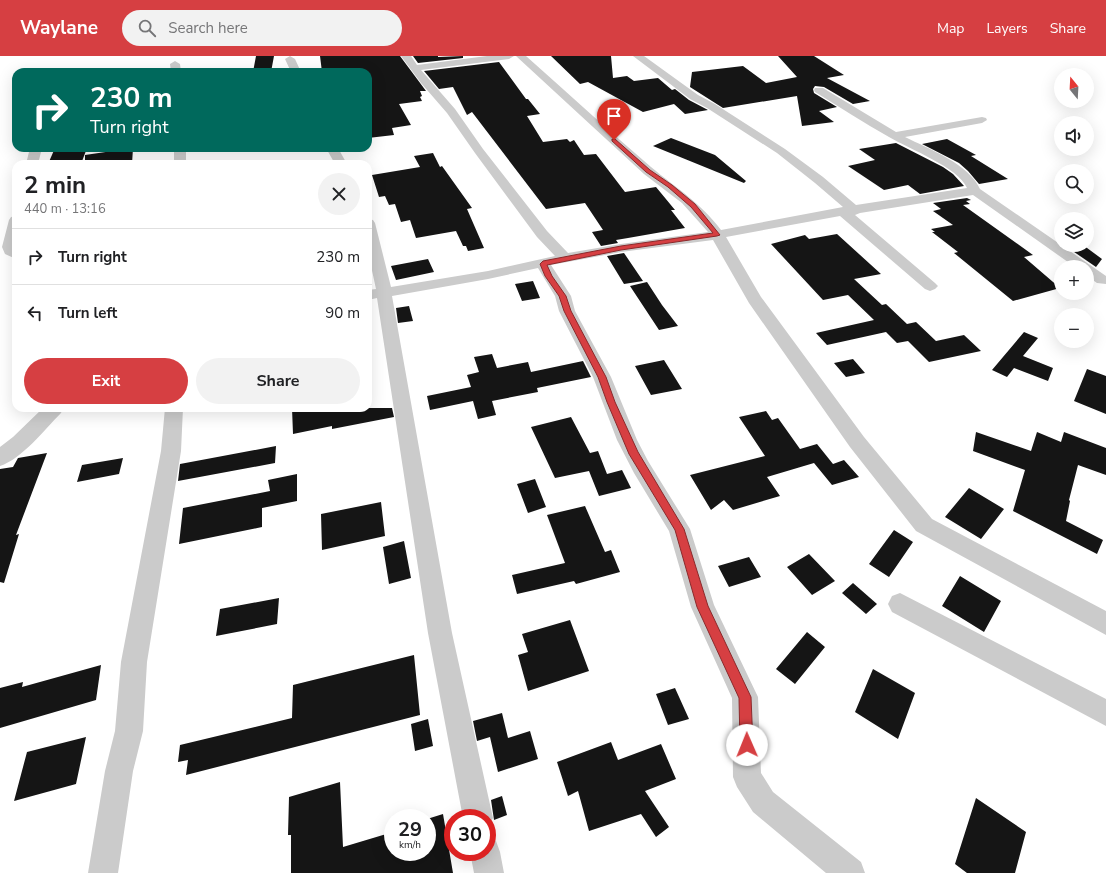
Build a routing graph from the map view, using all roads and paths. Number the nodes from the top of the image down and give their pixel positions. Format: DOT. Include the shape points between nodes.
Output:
graph roads {
  1 [pos="406,56"];
  2 [pos="509,56"];
  3 [pos="521,56"];
  4 [pos="638,56"];
  5 [pos="290,59"];
  6 [pos="294,68"];
  7 [pos="415,68"];
  8 [pos="819,90"];
  9 [pos="982,120"];
  10 [pos="894,136"];
  11 [pos="975,191"];
  12 [pos="850,212"];
  13 [pos="12,235"];
  14 [pos="717,235"];
  15 [pos="372,239"];
  16 [pos="12,252"];
  17 [pos="565,258"];
  18 [pos="1074,260"];
  19 [pos="543,264"];
  20 [pos="1094,274"];
  21 [pos="1102,280"];
  22 [pos="930,286"];
  23 [pos="376,293"];
  24 [pos="50,412"];
  25 [pos="174,412"];
  26 [pos="0,458"];
  27 [pos="900,604"];
  28 [pos="1106,624"];
  29 [pos="1106,713"];
  30 [pos="476,809"];
  31 [pos="487,861"];
  32 [pos="103,873"];
  33 [pos="489,873"];
  34 [pos="850,873"];
  1 -- 7 [label="street"];
  2 -- 7 [label="street"];
  3 -- 14 [label="street" via="648,171 693,206"];
  4 -- 12 [label="street" via="694,97 781,151 819,180"];
  5 -- 6 [label="street"];
  7 -- 17 [label="street" via="424,82 451,111 542,234"];
  8 -- 10 [label="street"];
  9 -- 10 [label="street"];
  10 -- 11 [label="street" via="949,164 971,182"];
  11 -- 12 [label="street"];
  11 -- 18 [label="street"];
  12 -- 14 [label="street" via="807,217"];
  12 -- 22 [label="street"];
  13 -- 16 [label="street" via="9,247"];
  14 -- 17 [label="street"];
  14 -- 28 [label="street" via="744,284 764,313 857,442 924,525"];
  15 -- 23 [label="street" via="382,279"];
  17 -- 19 [label="street"];
  19 -- 23 [label="street"];
  19 -- 34 [label="street" via="562,296 567,311 602,377 634,454 679,529 703,607 745,697 747,777 763,802"];
  20 -- 21 [label="street"];
  23 -- 30 [label="street" via="440,634"];
  24 -- 26 [label="street"];
  25 -- 32 [label="street" via="171,451 134,662 129,730 118,771"];
  27 -- 29 [label="street"];
  31 -- 33 [label="street"];
}
